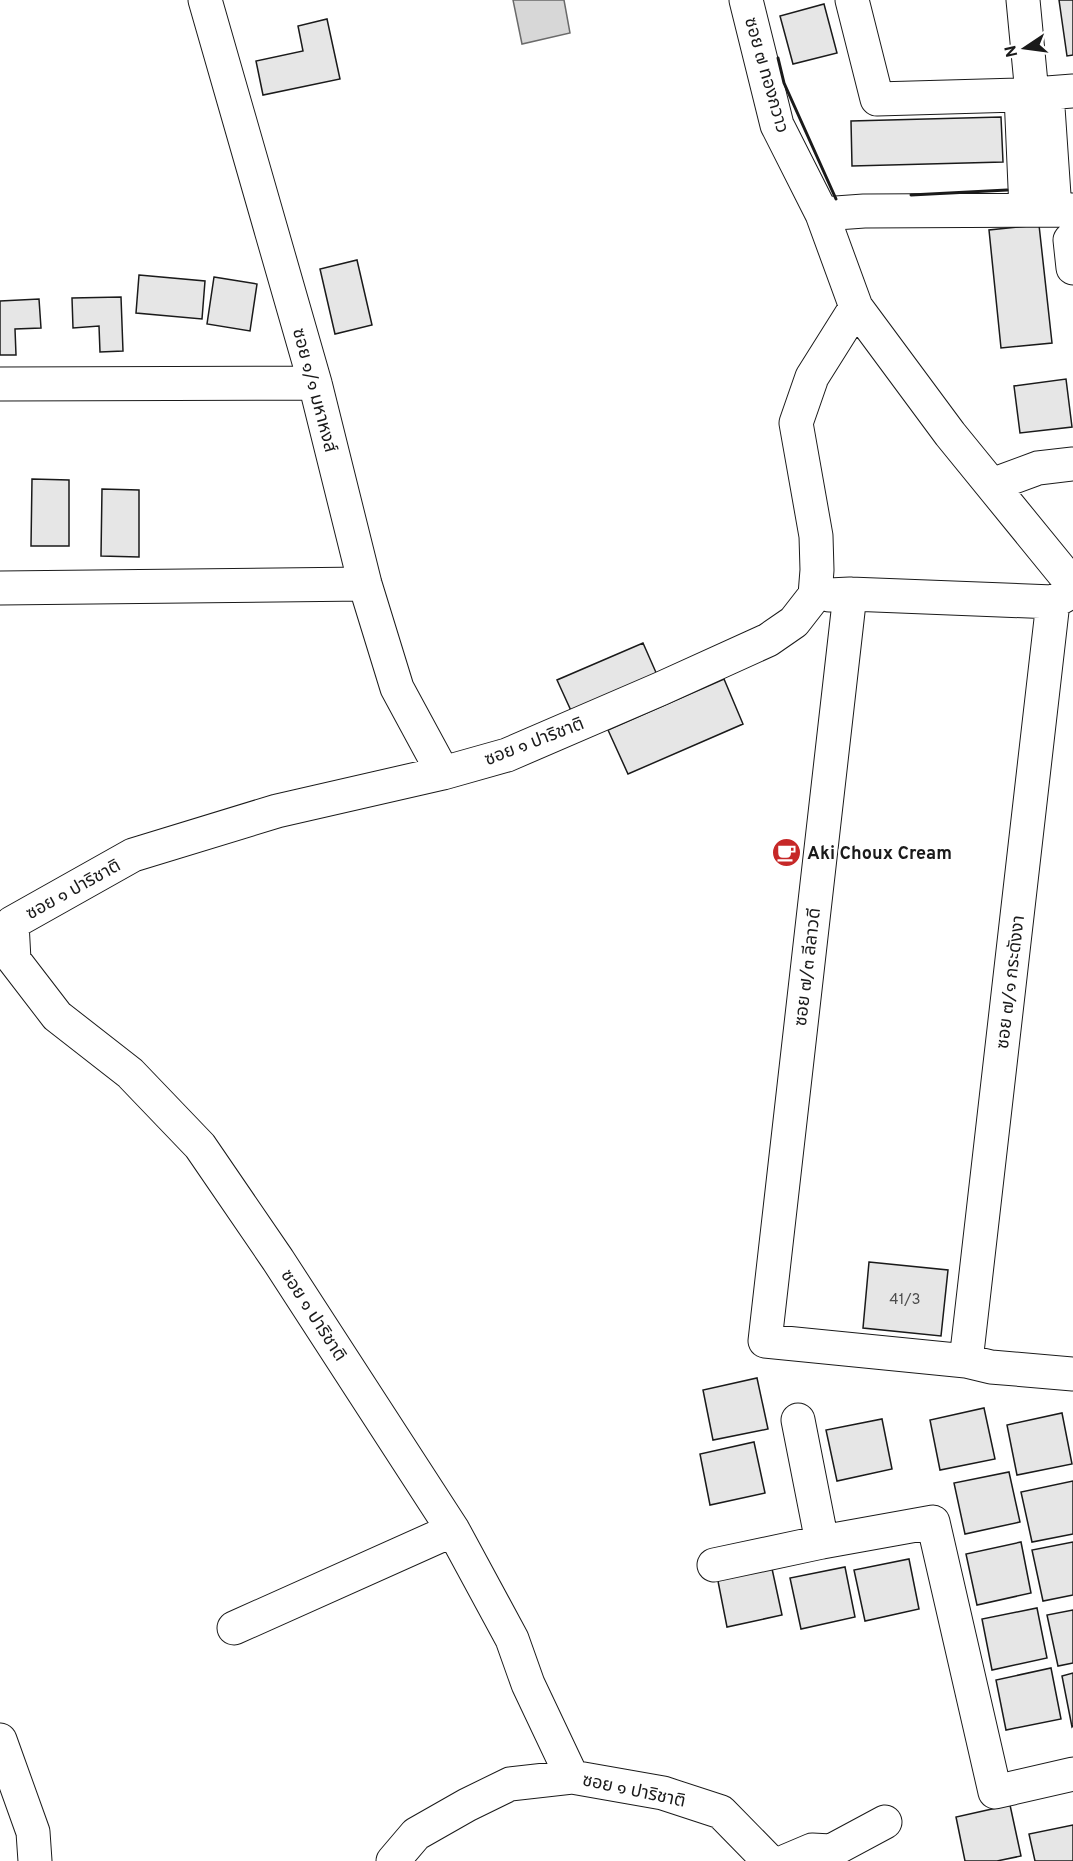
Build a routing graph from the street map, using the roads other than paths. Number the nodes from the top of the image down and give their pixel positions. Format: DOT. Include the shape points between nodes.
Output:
graph roads {
  1 [pos="205,0"];
  2 [pos="746,0"];
  3 [pos="852,0"];
  4 [pos="1023,0"];
  5 [pos="1043,93"];
  6 [pos="822,214"];
  7 [pos="1059,228"];
  8 [pos="856,307"];
  9 [pos="315,383"];
  10 [pos="0,384"];
  11 [pos="1073,464"];
  12 [pos="992,485"];
  13 [pos="365,584"];
  14 [pos="0,588"];
  15 [pos="1066,593"];
  16 [pos="850,594"];
  17 [pos="814,595"];
  18 [pos="443,773"];
  19 [pos="966,1361"];
  20 [pos="1073,1374"];
  21 [pos="798,1420"];
  22 [pos="453,1530"];
  23 [pos="822,1542"];
  24 [pos="714,1565"];
  25 [pos="234,1628"];
  26 [pos="0,1740"];
  27 [pos="1073,1774"];
  28 [pos="572,1778"];
  29 [pos="885,1822"];
  30 [pos="35,1861"];
  31 [pos="393,1861"];
  32 [pos="769,1861"];
  33 [pos="786,1861"];
  1 -- 9 [label="street, ซอย ๑/๑ มหาหงส์"];
  2 -- 6 [label="street, ซอย ๗ ทองกวาว" via="777,125"];
  3 -- 5 [label="street" via="877,99"];
  4 -- 5 [label="street"];
  5 -- 7 [label="street"];
  6 -- 7 [label="street" via="864,211"];
  6 -- 8 [label="street, ซอย ๗ ทองกวาว"];
  8 -- 12 [label="street, ซอย ๗ ทองกวาว"];
  8 -- 17 [label="street" via="812,377 796,423 816,536"];
  9 -- 10 [label="street"];
  9 -- 13 [label="street, ซอย ๑/๑ มหาหงส์"];
  11 -- 12 [label="street" via="1038,468"];
  12 -- 15 [label="street, ซอย ๗ ทองกวาว"];
  13 -- 14 [label="street"];
  13 -- 18 [label="street, ซอย ๑/๑ มหาหงส์" via="397,688"];
  15 -- 16 [label="street"];
  15 -- 19 [label="street, ซอย ๗/๑ กระดังงา"];
  16 -- 17 [label="street"];
  16 -- 19 [label="street, ซอย ๗/๓ ลีลาวดี" via="765,1341"];
  17 -- 18 [label="street, ซอย ๑ ปาริชาติ" via="794,622 768,640 507,754"];
  18 -- 22 [label="street, ซอย ๑ ปาริชาติ" via="277,812 133,855 12,923 14,960 57,1016 130,1073 200,1146"];
  19 -- 20 [label="street"];
  21 -- 23 [label="street"];
  22 -- 25 [label="street"];
  22 -- 28 [label="street, ซอย ๑ ปาริชาติ" via="512,1639 528,1684"];
  23 -- 24 [label="street"];
  23 -- 27 [label="street" via="933,1521 995,1792"];
  26 -- 30 [label="street" via="33,1832"];
  28 -- 31 [label="street" via="510,1784 416,1834"];
  28 -- 32 [label="street, ซอย ๑ ปาริชาติ" via="663,1793 721,1812"];
  29 -- 33 [label="street" via="831,1851 812,1850"];
}
